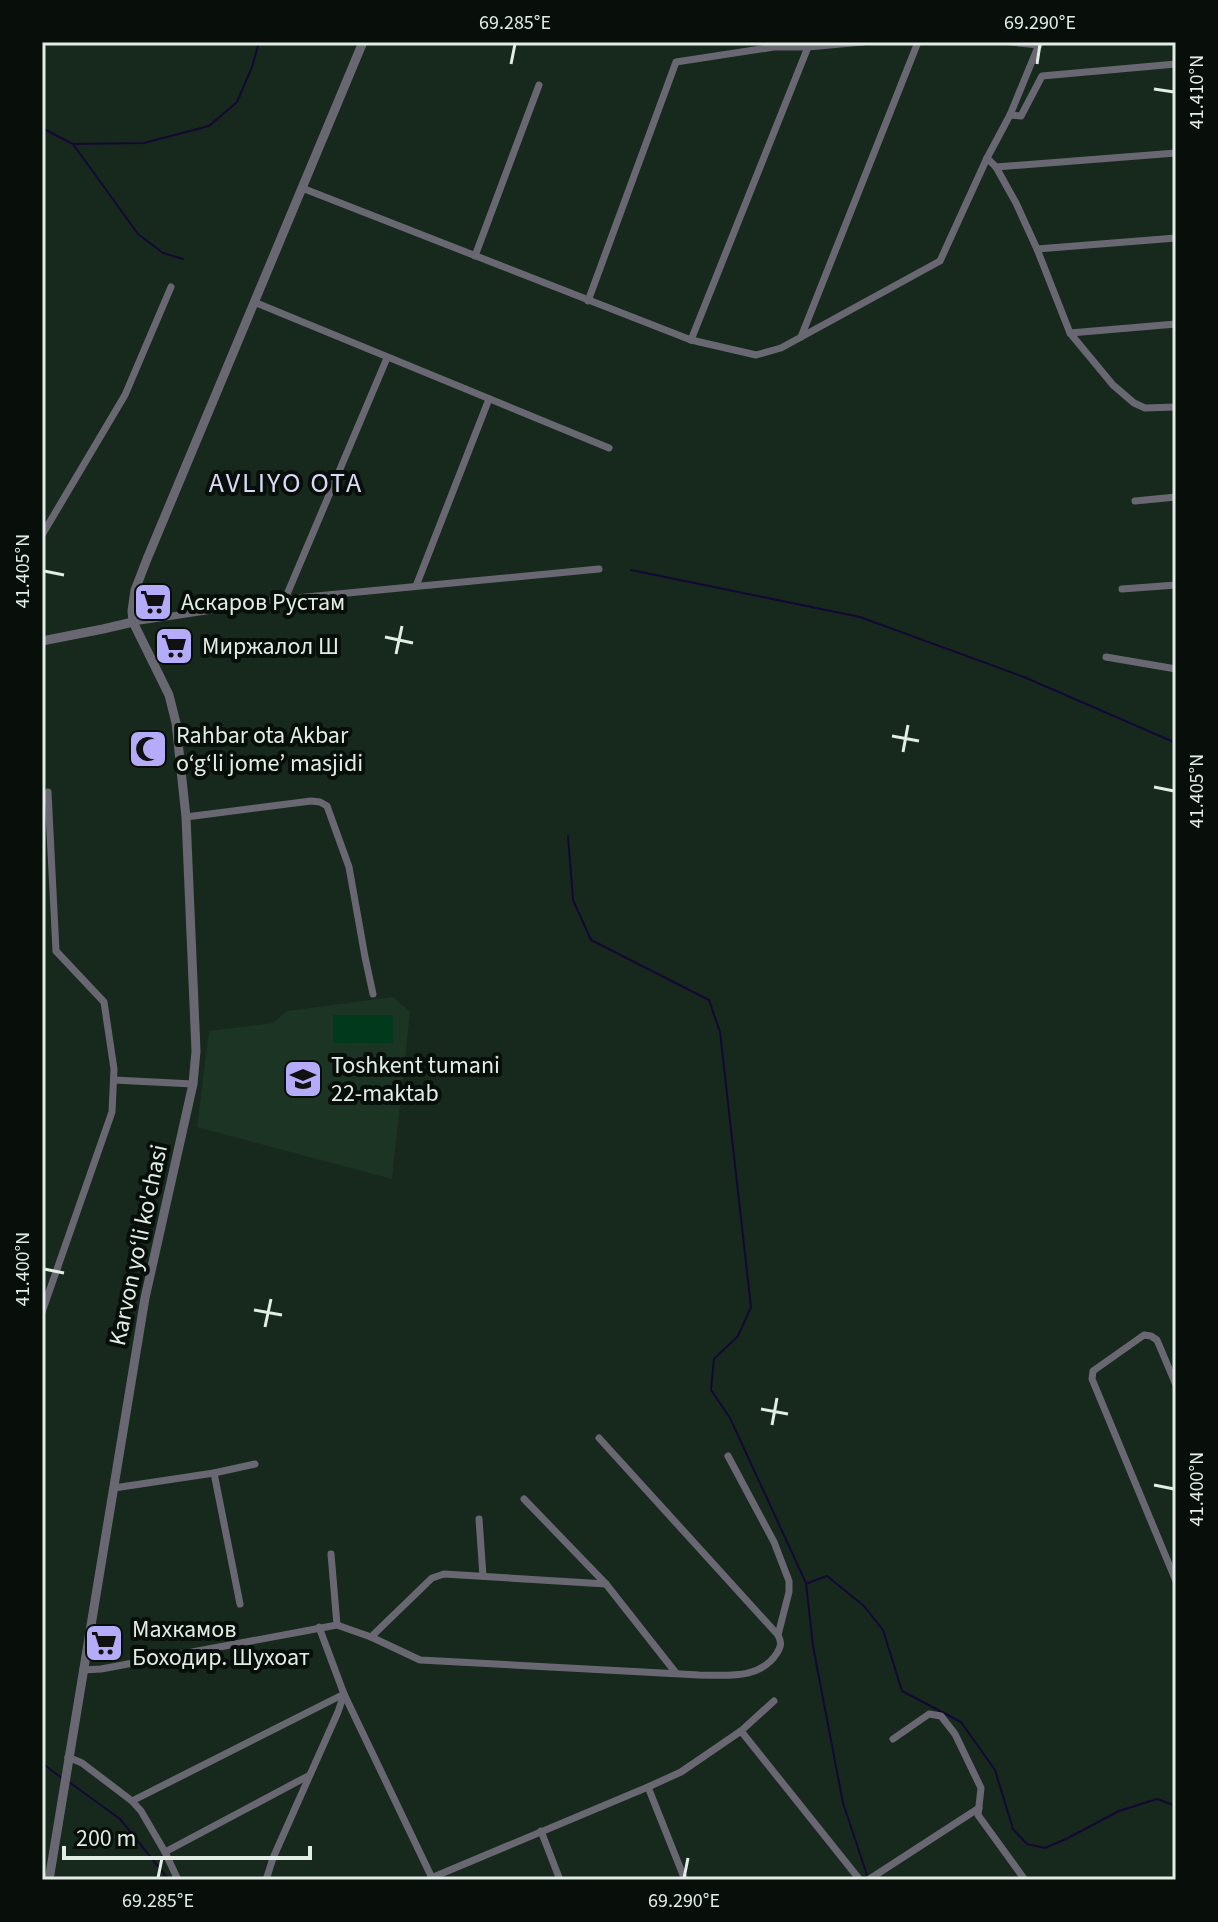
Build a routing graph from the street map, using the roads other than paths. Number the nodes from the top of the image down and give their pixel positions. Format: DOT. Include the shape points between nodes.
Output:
graph roads {
  1 [pos="363,42"];
  2 [pos="863,42"];
  3 [pos="918,42"];
  4 [pos="1010,42"];
  5 [pos="1040,44"];
  6 [pos="808,47"];
  7 [pos="1176,64"];
  8 [pos="539,85"];
  9 [pos="1010,115"];
  10 [pos="1176,153"];
  11 [pos="987,158"];
  12 [pos="996,167"];
  13 [pos="302,188"];
  14 [pos="1176,238"];
  15 [pos="1037,249"];
  16 [pos="475,256"];
  17 [pos="171,287"];
  18 [pos="588,301"];
  19 [pos="254,302"];
  20 [pos="1176,324"];
  21 [pos="1070,333"];
  22 [pos="801,337"];
  23 [pos="691,340"];
  24 [pos="387,358"];
  25 [pos="489,399"];
  26 [pos="1176,407"];
  27 [pos="609,448"];
  28 [pos="1176,497"];
  29 [pos="1135,501"];
  30 [pos="42,535"];
  31 [pos="599,569"];
  32 [pos="1176,585"];
  33 [pos="416,586"];
  34 [pos="1122,589"];
  35 [pos="285,599"];
  36 [pos="133,622"];
  37 [pos="42,641"];
  38 [pos="1106,657"];
  39 [pos="1176,669"];
  40 [pos="48,792"];
  41 [pos="186,817"];
  42 [pos="373,994"];
  43 [pos="114,1080"];
  44 [pos="193,1084"];
  45 [pos="42,1312"];
  46 [pos="1176,1385"];
  47 [pos="599,1438"];
  48 [pos="728,1456"];
  49 [pos="255,1464"];
  50 [pos="214,1473"];
  51 [pos="114,1488"];
  52 [pos="524,1499"];
  53 [pos="479,1519"];
  54 [pos="331,1554"];
  55 [pos="483,1576"];
  56 [pos="1176,1581"];
  57 [pos="606,1584"];
  58 [pos="240,1604"];
  59 [pos="337,1625"];
  60 [pos="319,1627"];
  61 [pos="778,1635"];
  62 [pos="371,1637"];
  63 [pos="83,1670"];
  64 [pos="676,1673"];
  65 [pos="344,1694"];
  66 [pos="774,1701"];
  67 [pos="741,1731"];
  68 [pos="893,1739"];
  69 [pos="68,1757"];
  70 [pos="308,1776"];
  71 [pos="648,1787"];
  72 [pos="132,1801"];
  73 [pos="979,1808"];
  74 [pos="541,1831"];
  75 [pos="165,1852"];
  76 [pos="432,1879"];
  77 [pos="49,1880"];
  78 [pos="178,1880"];
  79 [pos="266,1880"];
  80 [pos="560,1880"];
  81 [pos="685,1880"];
  82 [pos="860,1880"];
  83 [pos="868,1880"];
  84 [pos="1025,1880"];
  1 -- 13 [label="street"];
  2 -- 6 [label="street"];
  3 -- 22 [label="street"];
  4 -- 5 [label="street"];
  5 -- 9 [label="street"];
  6 -- 18 [label="street" via="676,62"];
  6 -- 23 [label="street"];
  7 -- 9 [label="street" via="1042,76 1021,116"];
  8 -- 16 [label="street"];
  9 -- 11 [label="street"];
  10 -- 12 [label="street"];
  11 -- 12 [label="street"];
  11 -- 22 [label="street" via="940,261"];
  12 -- 15 [label="street"];
  13 -- 16 [label="street"];
  13 -- 19 [label="street"];
  14 -- 15 [label="street"];
  15 -- 21 [label="street"];
  16 -- 18 [label="street"];
  17 -- 30 [label="street" via="125,395"];
  18 -- 23 [label="street"];
  19 -- 24 [label="street"];
  19 -- 36 [label="street" via="138,580"];
  20 -- 21 [label="street"];
  21 -- 26 [label="street" via="1134,403"];
  22 -- 23 [label="street" via="756,355"];
  24 -- 25 [label="street"];
  24 -- 35 [label="street"];
  25 -- 27 [label="street"];
  25 -- 33 [label="street"];
  28 -- 29 [label="street"];
  31 -- 33 [label="street"];
  32 -- 34 [label="street"];
  33 -- 35 [label="street"];
  35 -- 36 [label="street"];
  36 -- 37 [label="street"];
  36 -- 41 [label="street, Karvon yo‘li ko'chasi" via="169,695"];
  38 -- 39 [label="street"];
  40 -- 43 [label="street" via="56,951 104,1002"];
  41 -- 42 [label="street" via="311,801 327,806 349,867"];
  41 -- 44 [label="street, Karvon yo‘li ko'chasi" via="196,1029"];
  43 -- 44 [label="street"];
  43 -- 45 [label="street" via="112,1112"];
  44 -- 51 [label="street, Karvon yo‘li ko'chasi" via="145,1298"];
  46 -- 56 [label="street" via="1157,1340 1144,1335 1093,1371 1092,1379"];
  47 -- 61 [label="street"];
  48 -- 61 [label="street" via="789,1581"];
  49 -- 50 [label="street"];
  50 -- 51 [label="street"];
  50 -- 58 [label="street"];
  51 -- 63 [label="street, Karvon yo‘li ko'chasi"];
  52 -- 57 [label="street"];
  53 -- 55 [label="street"];
  54 -- 59 [label="street"];
  55 -- 57 [label="street"];
  55 -- 62 [label="street" via="432,1578"];
  57 -- 64 [label="street"];
  59 -- 60 [label="street"];
  59 -- 62 [label="street"];
  60 -- 63 [label="street"];
  60 -- 65 [label="street"];
  61 -- 64 [label="street" via="780,1648 756,1672"];
  62 -- 64 [label="street" via="420,1660"];
  63 -- 69 [label="street, Karvon yo‘li ko'chasi"];
  65 -- 70 [label="street"];
  65 -- 72 [label="street"];
  65 -- 76 [label="street"];
  66 -- 67 [label="street"];
  67 -- 71 [label="street" via="681,1772"];
  67 -- 82 [label="street"];
  68 -- 73 [label="street" via="929,1714 941,1716 981,1788"];
  69 -- 72 [label="street"];
  69 -- 77 [label="street, Karvon yo‘li ko'chasi"];
  70 -- 75 [label="street"];
  70 -- 79 [label="street"];
  71 -- 74 [label="street"];
  71 -- 81 [label="street"];
  72 -- 75 [label="street"];
  73 -- 83 [label="street"];
  73 -- 84 [label="street" via="978,1815"];
  74 -- 76 [label="street"];
  74 -- 80 [label="street"];
  75 -- 78 [label="street"];
}
